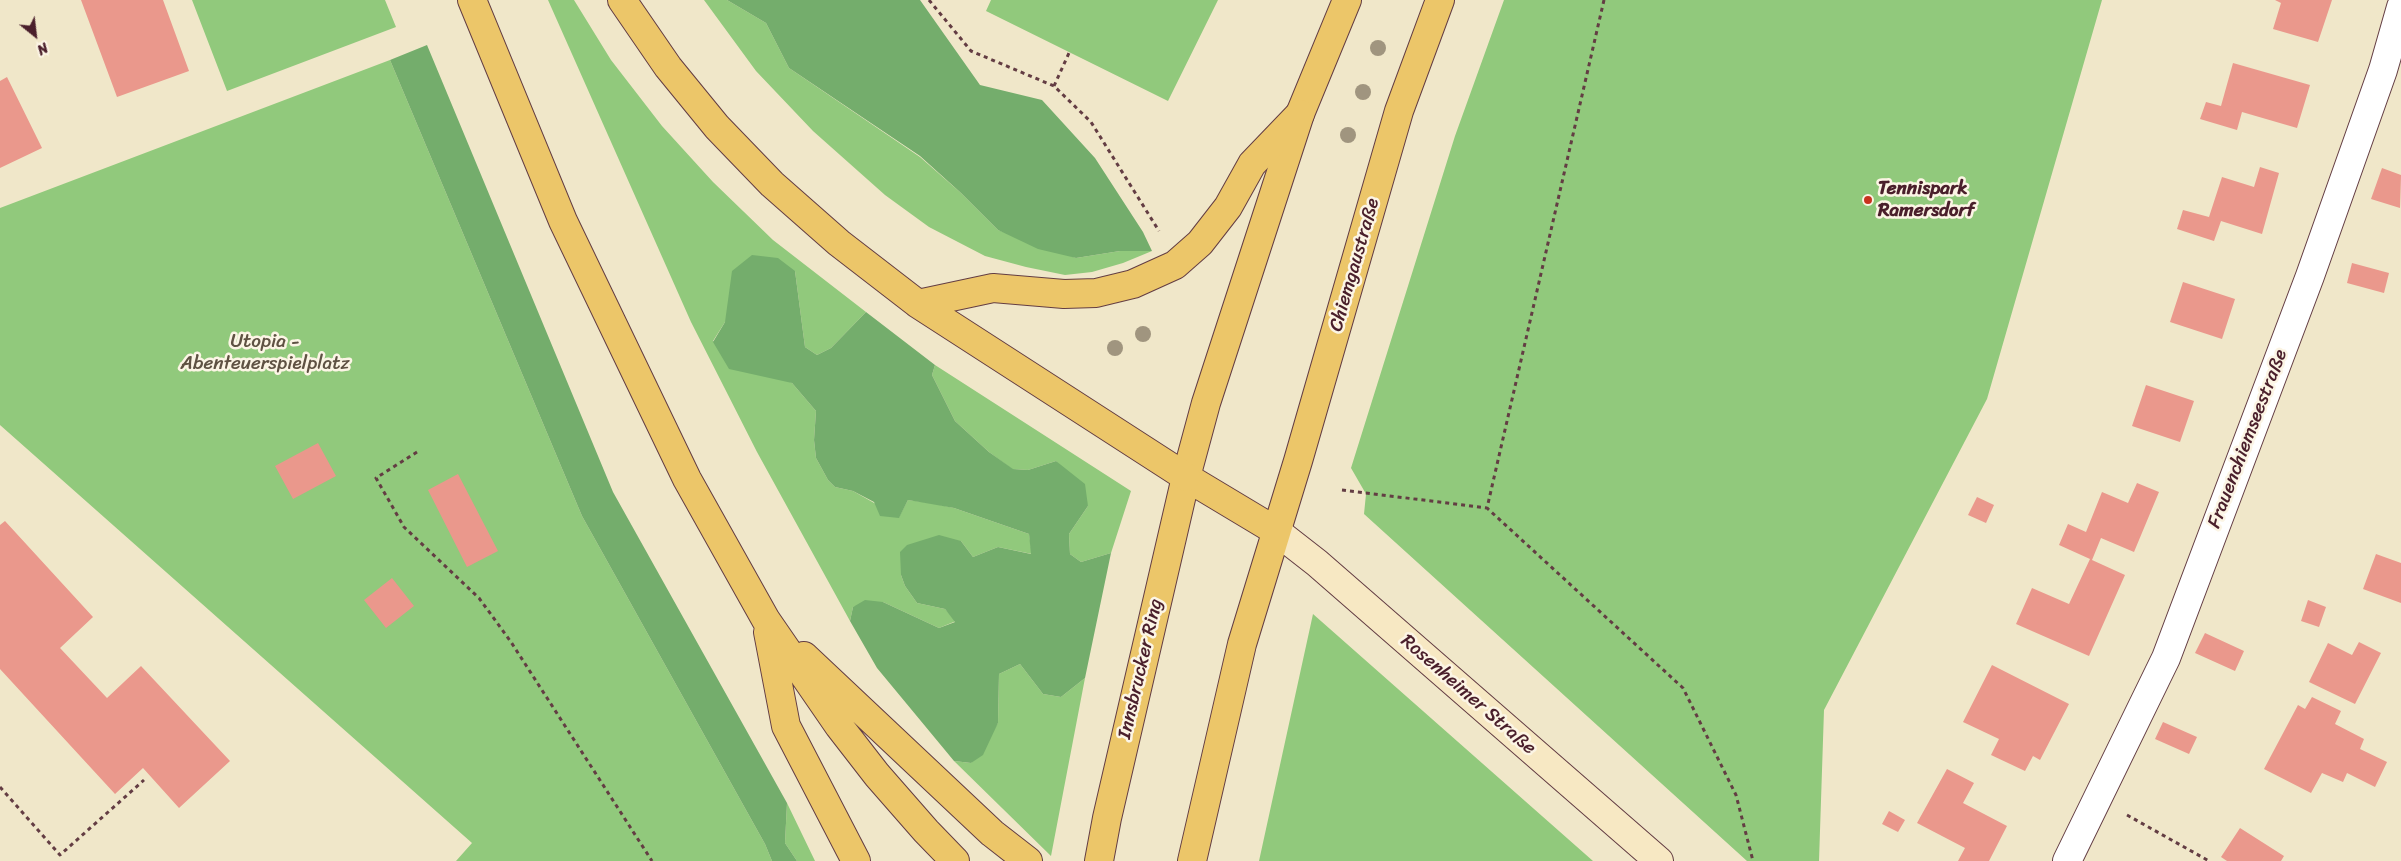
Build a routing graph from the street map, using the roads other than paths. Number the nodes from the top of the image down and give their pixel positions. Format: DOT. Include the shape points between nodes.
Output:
graph roads {
  1 [pos="472,0"];
  2 [pos="622,0"];
  3 [pos="1347,0"];
  4 [pos="1440,0"];
  5 [pos="2401,7"];
  6 [pos="1300,114"];
  7 [pos="918,304"];
  8 [pos="1186,477"];
  9 [pos="1276,531"];
  10 [pos="766,620"];
  11 [pos="856,861"];
  12 [pos="955,861"];
  13 [pos="1028,861"];
  14 [pos="1099,861"];
  15 [pos="1192,861"];
  16 [pos="1659,861"];
  17 [pos="2067,861"];
  1 -- 10 [label="main road" via="567,230 687,479"];
  2 -- 7 [label="main road" via="668,67 717,127 772,184 839,244"];
  3 -- 6 [label="main road"];
  4 -- 9 [label="main road, Chiemgaustraße" via="1399,111"];
  5 -- 17 [label="street, Frauenchiemseestraße" via="2384,70 2310,276 2166,658"];
  6 -- 7 [label="main road" via="1252,164 1228,208 1200,243 1175,265 1133,284 1096,293 1064,294 993,288"];
  6 -- 8 [label="main road" via="1216,370"];
  7 -- 8 [label="main road"];
  8 -- 9 [label="main road"];
  8 -- 14 [label="main road, Innsbrucker Ring"];
  9 -- 15 [label="main road" via="1242,644"];
  9 -- 16 [label="main road, Rosenheimer Straße" via="1317,563"];
  10 -- 11 [label="main road" via="786,726"];
  10 -- 12 [label="main road" via="844,733"];
  10 -- 13 [label="main road" via="992,833"];
}
